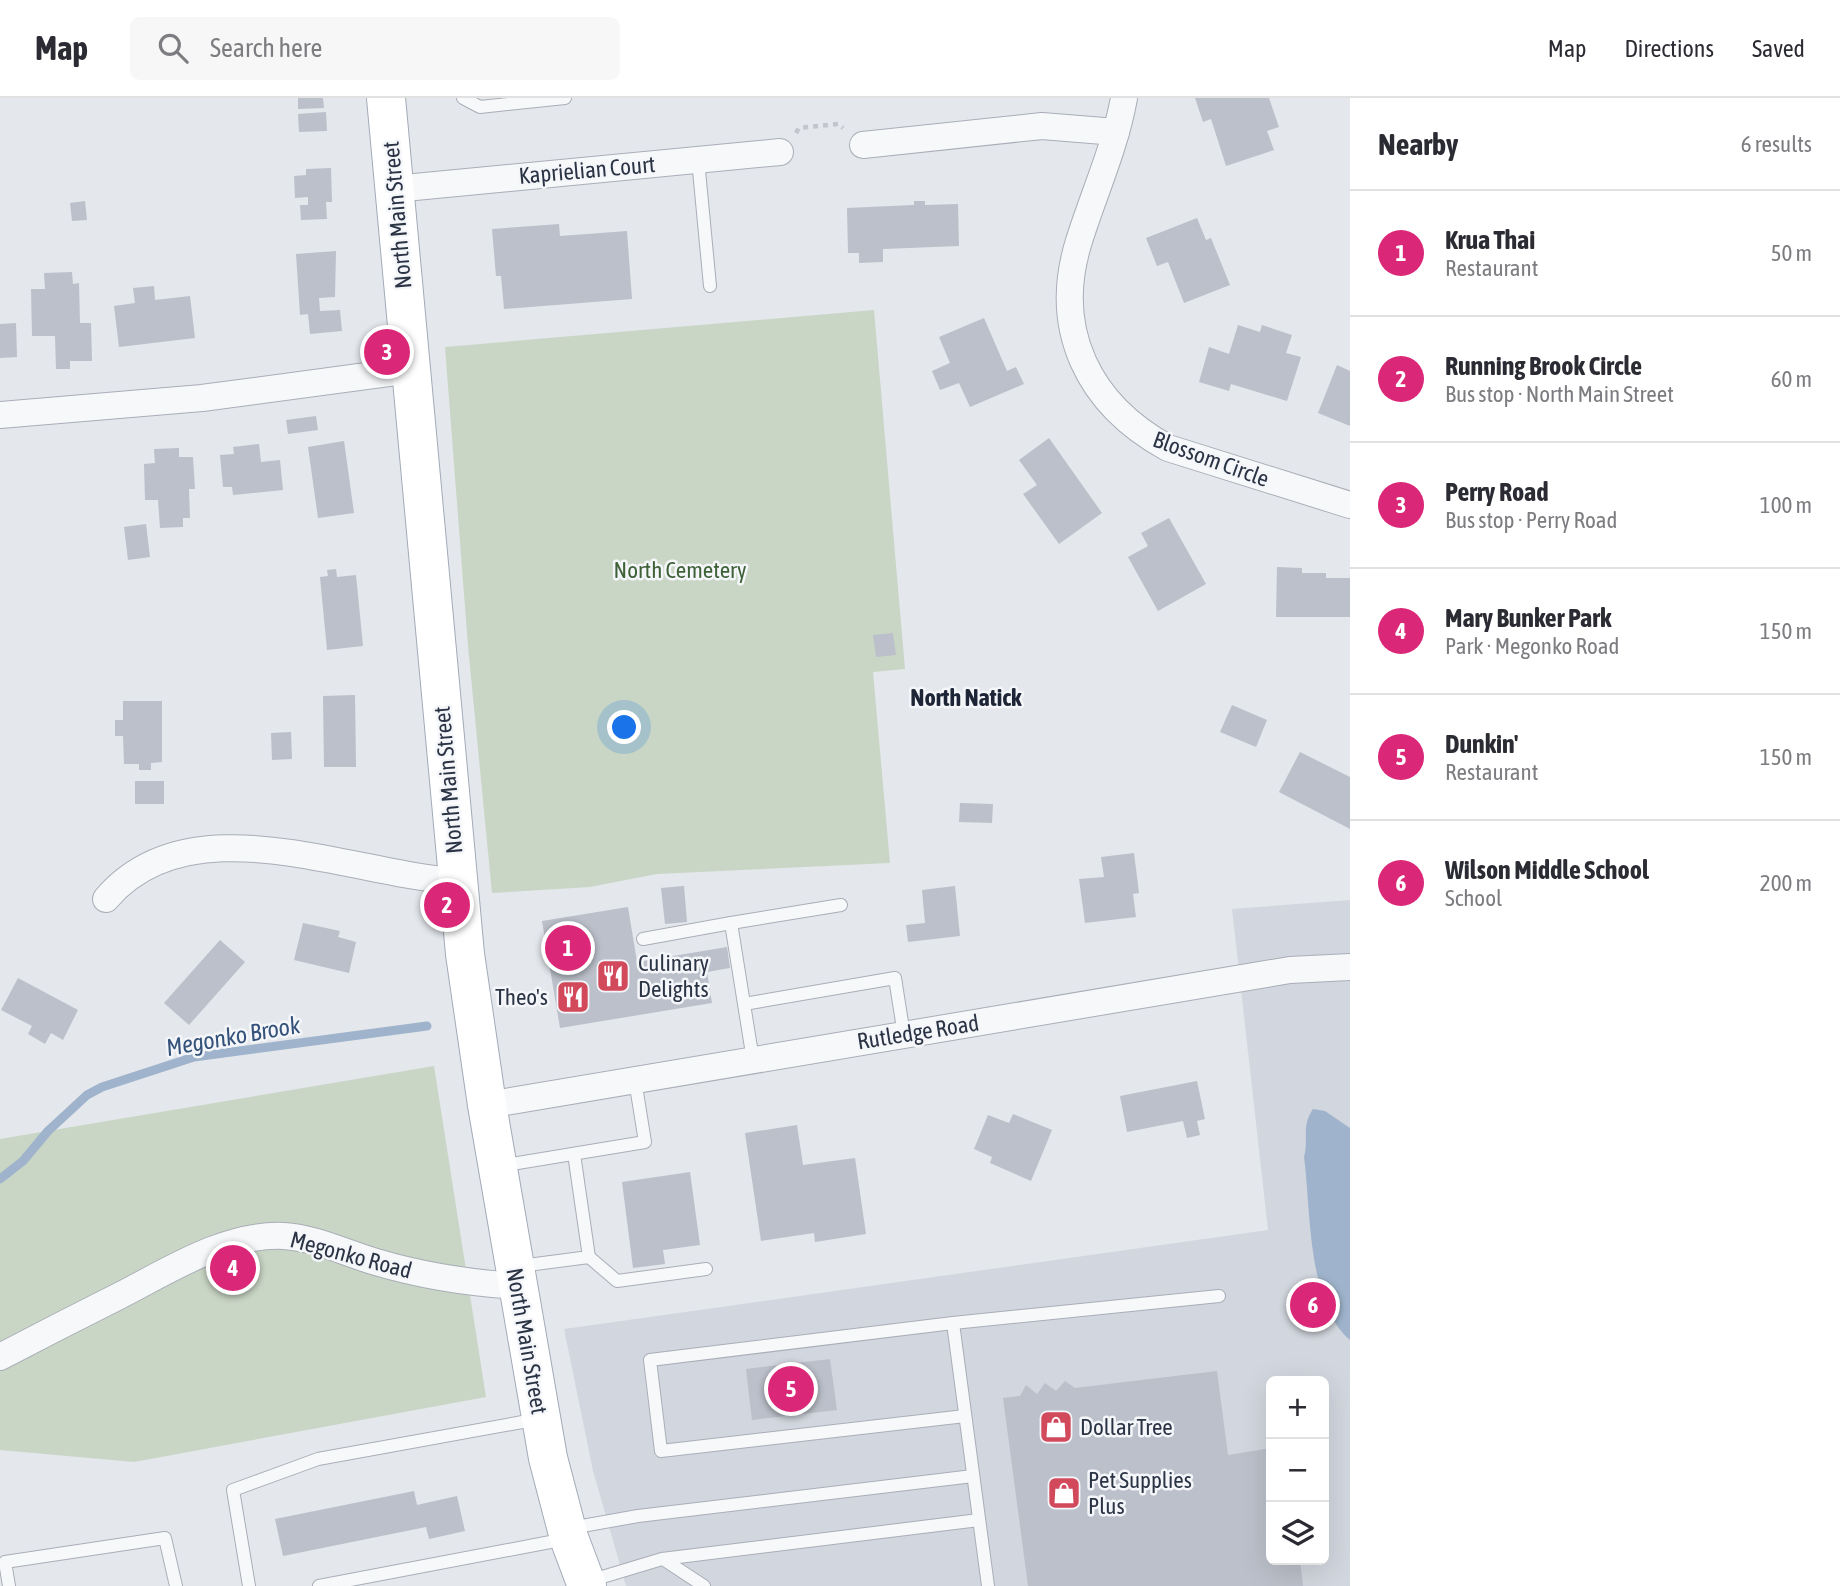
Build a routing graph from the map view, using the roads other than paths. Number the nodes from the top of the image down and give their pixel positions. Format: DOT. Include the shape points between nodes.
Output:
graph roads {
  1 [pos="386,98"];
  2 [pos="463,98"];
  3 [pos="565,98"];
  4 [pos="1124,98"];
  5 [pos="1116,132"];
  6 [pos="863,145"];
  7 [pos="780,152"];
  8 [pos="698,160"];
  9 [pos="394,189"];
  10 [pos="710,286"];
  11 [pos="411,370"];
  12 [pos="0,415"];
  13 [pos="1350,505"];
  14 [pos="457,881"];
  15 [pos="106,899"];
  16 [pos="841,905"];
  17 [pos="731,923"];
  18 [pos="643,939"];
  19 [pos="1350,967"];
  20 [pos="744,1004"];
  21 [pos="904,1035"];
  22 [pos="753,1060"];
  23 [pos="635,1080"];
  24 [pos="487,1105"];
  25 [pos="574,1154"];
  26 [pos="497,1166"];
  27 [pos="589,1257"];
  28 [pos="706,1269"];
  29 [pos="516,1276"];
  30 [pos="1219,1296"];
  31 [pos="953,1323"];
  32 [pos="0,1357"];
  33 [pos="965,1416"];
  34 [pos="541,1419"];
  35 [pos="973,1476"];
  36 [pos="979,1520"];
  37 [pos="568,1533"];
  38 [pos="662,1559"];
  39 [pos="328,1585"];
  40 [pos="581,1585"];
  41 [pos="988,1585"];
  42 [pos="9,1586"];
  43 [pos="176,1586"];
  44 [pos="249,1586"];
  45 [pos="704,1586"];
  46 [pos="972,1586"];
  1 -- 9 [label="main road, North Main Street"];
  2 -- 3 [label="lane" via="480,107"];
  4 -- 5 [label="street, Blossom Circle"];
  5 -- 6 [label="street" via="1028,127"];
  5 -- 13 [label="street, Blossom Circle" via="1072,270 1071,322 1088,374 1121,417 1168,448"];
  7 -- 8 [label="street, Kaprielian Court"];
  8 -- 9 [label="street, Kaprielian Court"];
  8 -- 10 [label="lane"];
  9 -- 11 [label="main road, North Main Street"];
  11 -- 12 [label="street" via="177,401"];
  11 -- 14 [label="main road, North Main Street"];
  14 -- 15 [label="street" via="420,878 316,856 232,850 158,861 129,876"];
  14 -- 24 [label="main road, North Main Street"];
  16 -- 17 [label="lane"];
  17 -- 18 [label="lane"];
  17 -- 20 [label="lane"];
  19 -- 21 [label="street, Rutledge Road" via="1290,970"];
  20 -- 21 [label="lane" via="895,978"];
  20 -- 22 [label="lane"];
  21 -- 22 [label="street, Rutledge Road"];
  22 -- 23 [label="street, Rutledge Road"];
  23 -- 24 [label="street, Rutledge Road"];
  23 -- 25 [label="lane" via="645,1142"];
  24 -- 26 [label="main road, North Main Street"];
  25 -- 26 [label="lane"];
  25 -- 27 [label="lane"];
  26 -- 29 [label="main road, North Main Street"];
  27 -- 28 [label="lane" via="617,1281"];
  27 -- 29 [label="lane"];
  29 -- 32 [label="street, Megonko Road" via="446,1279 321,1243 264,1237 178,1266"];
  29 -- 34 [label="main road, North Main Street"];
  30 -- 31 [label="lane"];
  31 -- 33 [label="lane"];
  31 -- 33 [label="lane" via="650,1360 661,1451"];
  33 -- 35 [label="lane"];
  34 -- 37 [label="main road, North Main Street"];
  34 -- 44 [label="lane" via="317,1459 233,1490"];
  35 -- 36 [label="lane"];
  35 -- 37 [label="lane" via="638,1516"];
  36 -- 38 [label="lane"];
  36 -- 41 [label="lane"];
  37 -- 39 [label="lane"];
  37 -- 40 [label="main road, North Main Street"];
  38 -- 40 [label="lane"];
  38 -- 45 [label="lane"];
  41 -- 46 [label="lane"];
  42 -- 43 [label="lane" via="5,1562 165,1538"];
}
